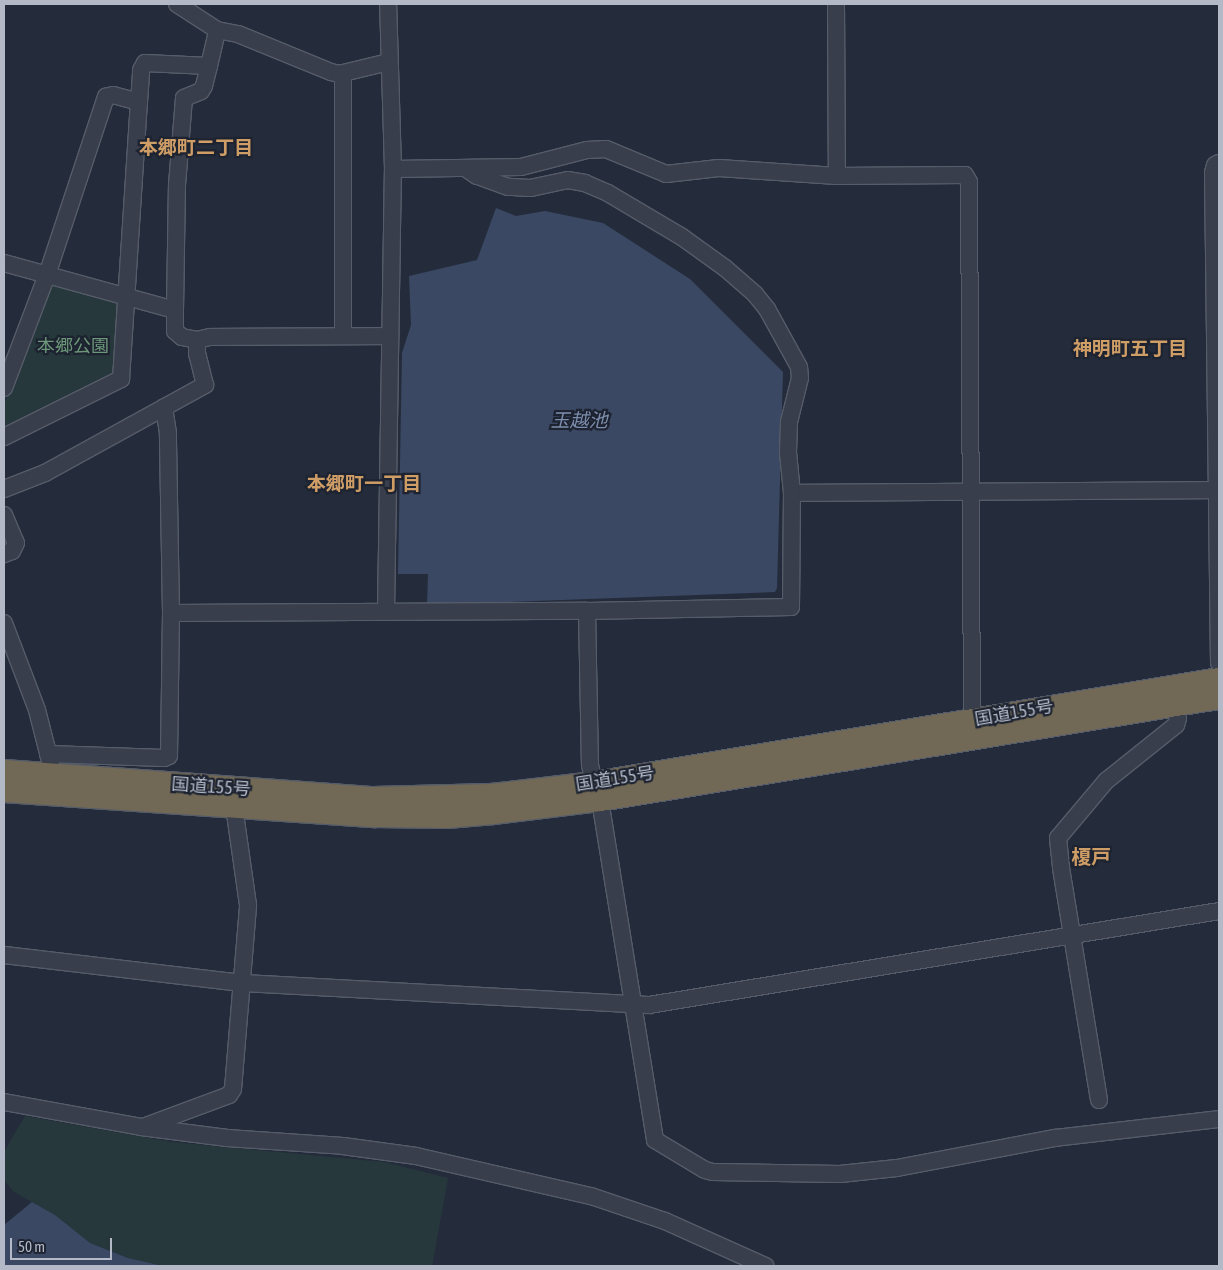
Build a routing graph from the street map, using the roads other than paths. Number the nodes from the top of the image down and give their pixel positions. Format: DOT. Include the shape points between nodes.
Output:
graph roads {
  1 [pos="177,4"];
  2 [pos="388,4"];
  3 [pos="836,4"];
  4 [pos="216,30"];
  5 [pos="389,62"];
  6 [pos="209,66"];
  7 [pos="343,72"];
  8 [pos="139,102"];
  9 [pos="1219,163"];
  10 [pos="392,169"];
  11 [pos="468,170"];
  12 [pos="836,176"];
  13 [pos="4,262"];
  14 [pos="47,275"];
  15 [pos="126,298"];
  16 [pos="175,310"];
  17 [pos="343,336"];
  18 [pos="389,336"];
  19 [pos="197,340"];
  20 [pos="4,388"];
  21 [pos="164,407"];
  22 [pos="4,438"];
  23 [pos="4,489"];
  24 [pos="1218,490"];
  25 [pos="970,491"];
  26 [pos="792,493"];
  27 [pos="4,515"];
  28 [pos="4,554"];
  29 [pos="386,611"];
  30 [pos="587,611"];
  31 [pos="171,613"];
  32 [pos="4,623"];
  33 [pos="1219,655"];
  34 [pos="12,667"];
  35 [pos="1219,679"];
  36 [pos="1219,698"];
  37 [pos="1178,705"];
  38 [pos="972,720"];
  39 [pos="51,765"];
  40 [pos="4,771"];
  41 [pos="4,791"];
  42 [pos="597,792"];
  43 [pos="234,807"];
  44 [pos="1219,911"];
  45 [pos="1073,934"];
  46 [pos="4,955"];
  47 [pos="242,983"];
  48 [pos="633,1006"];
  49 [pos="1099,1100"];
  50 [pos="4,1102"];
  51 [pos="1219,1119"];
  52 [pos="141,1127"];
  53 [pos="765,1266"];
  1 -- 4 [label="street"];
  2 -- 5 [label="street"];
  3 -- 12 [label="street"];
  4 -- 6 [label="street"];
  4 -- 7 [label="street" via="238,34 331,72"];
  5 -- 7 [label="street"];
  5 -- 10 [label="street"];
  6 -- 8 [label="street" via="145,62 140,70"];
  6 -- 16 [label="street" via="201,91 184,98 177,185"];
  7 -- 17 [label="street"];
  8 -- 14 [label="street" via="110,95 104,100"];
  8 -- 15 [label="street"];
  9 -- 24 [label="street" via="1214,165 1213,173"];
  10 -- 11 [label="street"];
  10 -- 18 [label="street"];
  11 -- 12 [label="street" via="521,167 587,150 606,149 666,174 719,168"];
  11 -- 26 [label="street" via="508,187 530,188 568,180 585,183 682,237 755,294 767,309 799,368 800,378 789,422"];
  12 -- 25 [label="street" via="964,175 969,182"];
  13 -- 14 [label="street"];
  14 -- 15 [label="street"];
  14 -- 20 [label="street"];
  15 -- 16 [label="street"];
  15 -- 22 [label="street" via="121,378"];
  16 -- 19 [label="street" via="175,331"];
  17 -- 18 [label="street"];
  17 -- 19 [label="street"];
  18 -- 29 [label="street"];
  19 -- 21 [label="street" via="205,385"];
  21 -- 23 [label="street" via="45,473"];
  21 -- 31 [label="street" via="168,433"];
  24 -- 25 [label="street"];
  24 -- 33 [label="street"];
  25 -- 26 [label="street"];
  25 -- 38 [label="street"];
  26 -- 30 [label="street" via="791,607"];
  27 -- 28 [label="street" via="16,543 12,551"];
  29 -- 30 [label="street"];
  29 -- 31 [label="street"];
  30 -- 42 [label="street" via="590,766"];
  31 -- 39 [label="street" via="169,756"];
  32 -- 34 [label="street"];
  34 -- 39 [label="street" via="37,710"];
  35 -- 38 [label="highway, 国道155号"];
  36 -- 37 [label="highway, 国道155号"];
  37 -- 42 [label="highway, 国道155号"];
  37 -- 45 [label="street" via="1176,725 1106,781 1058,838"];
  38 -- 42 [label="highway, 国道155号"];
  39 -- 40 [label="highway, 国道155号"];
  39 -- 42 [label="highway, 国道155号" via="291,793 407,799"];
  41 -- 43 [label="highway, 国道155号"];
  42 -- 43 [label="highway, 国道155号" via="494,813 447,817"];
  42 -- 48 [label="street"];
  43 -- 47 [label="street" via="248,905"];
  44 -- 45 [label="street"];
  45 -- 48 [label="street"];
  45 -- 49 [label="street"];
  46 -- 47 [label="street"];
  47 -- 48 [label="street"];
  47 -- 52 [label="street" via="232,1092"];
  48 -- 51 [label="street" via="655,1140 713,1172 840,1174 1055,1138"];
  50 -- 52 [label="street"];
  52 -- 53 [label="street" via="228,1138 343,1146 425,1158 590,1196 665,1221"];
}
